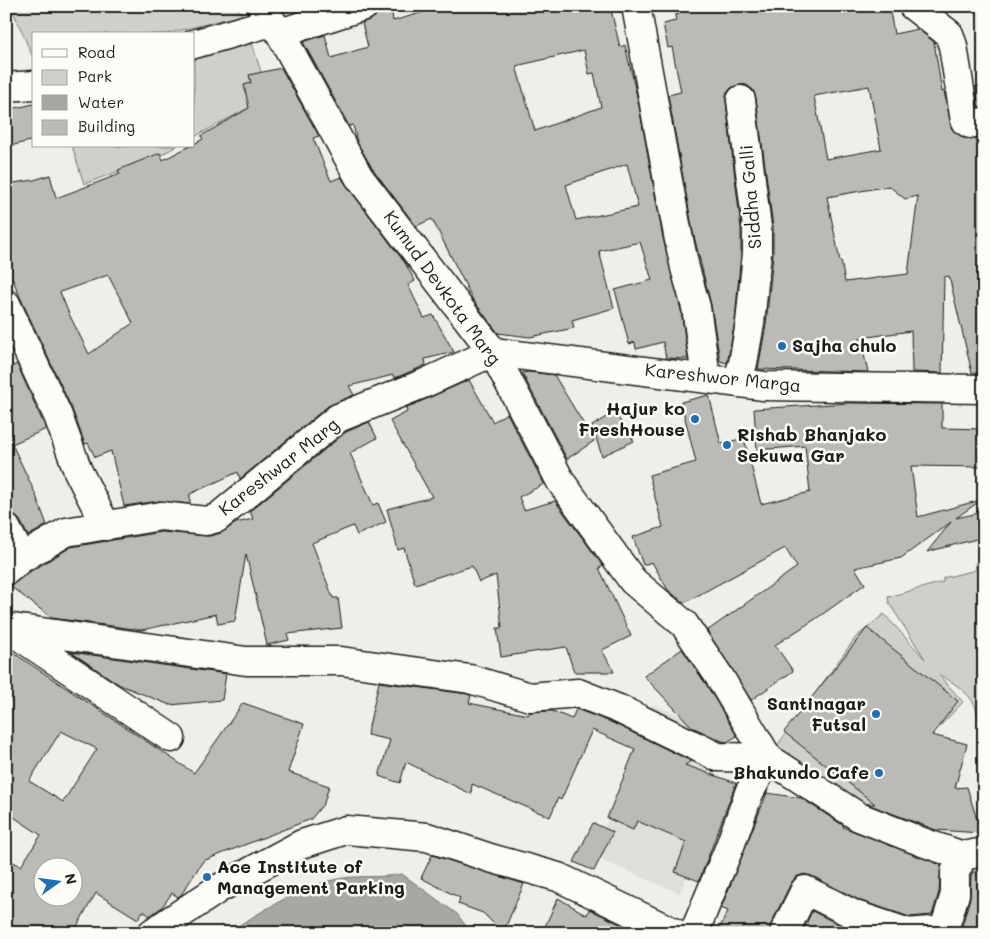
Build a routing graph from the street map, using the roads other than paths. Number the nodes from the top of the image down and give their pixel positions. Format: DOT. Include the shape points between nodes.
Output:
graph roads {
  1 [pos="364,6"];
  2 [pos="636,6"];
  3 [pos="913,6"];
  4 [pos="271,20"];
  5 [pos="195,44"];
  6 [pos="32,85"];
  7 [pos="6,88"];
  8 [pos="740,100"];
  9 [pos="984,122"];
  10 [pos="6,304"];
  11 [pos="492,352"];
  12 [pos="706,377"];
  13 [pos="737,382"];
  14 [pos="984,389"];
  15 [pos="106,526"];
  16 [pos="6,528"];
  17 [pos="14,565"];
  18 [pos="6,627"];
  19 [pos="172,738"];
  20 [pos="768,758"];
  21 [pos="973,854"];
  22 [pos="906,932"];
  23 [pos="152,933"];
  24 [pos="674,933"];
  25 [pos="694,933"];
  26 [pos="784,933"];
  1 -- 4 [label="street"];
  2 -- 12 [label="street" via="678,236 696,307"];
  3 -- 9 [label="street" via="948,34 953,46 965,121 970,124"];
  4 -- 5 [label="street"];
  4 -- 11 [label="street, Kumud Devkota Marg" via="359,177"];
  6 -- 7 [label="street"];
  8 -- 13 [label="street, Siddha Galli" via="757,227 757,253 750,323"];
  10 -- 15 [label="street" via="58,416 78,471"];
  11 -- 12 [label="street, Kareshwor Marga"];
  11 -- 15 [label="street, Kareshwar Marg" via="338,418 217,518 161,516"];
  11 -- 20 [label="street, Kumud Devkota Marg" via="560,482 633,581 684,624"];
  12 -- 13 [label="street, Kareshwor Marga"];
  13 -- 14 [label="street, Kareshwor Marga" via="764,386"];
  15 -- 17 [label="street, Kareshwar Marg" via="66,532"];
  16 -- 17 [label="street"];
  18 -- 19 [label="street"];
  18 -- 20 [label="street" via="246,661 341,661 470,680 530,697 578,693 718,757"];
  20 -- 21 [label="street, Kumud Devkota Marg" via="859,818 925,844"];
  20 -- 25 [label="street" via="749,793"];
  21 -- 22 [label="street" via="955,872 955,894 944,930"];
  22 -- 26 [label="street" via="855,915 805,890"];
  23 -- 24 [label="street" via="218,889 302,844 346,830 427,836 558,877"];
}
